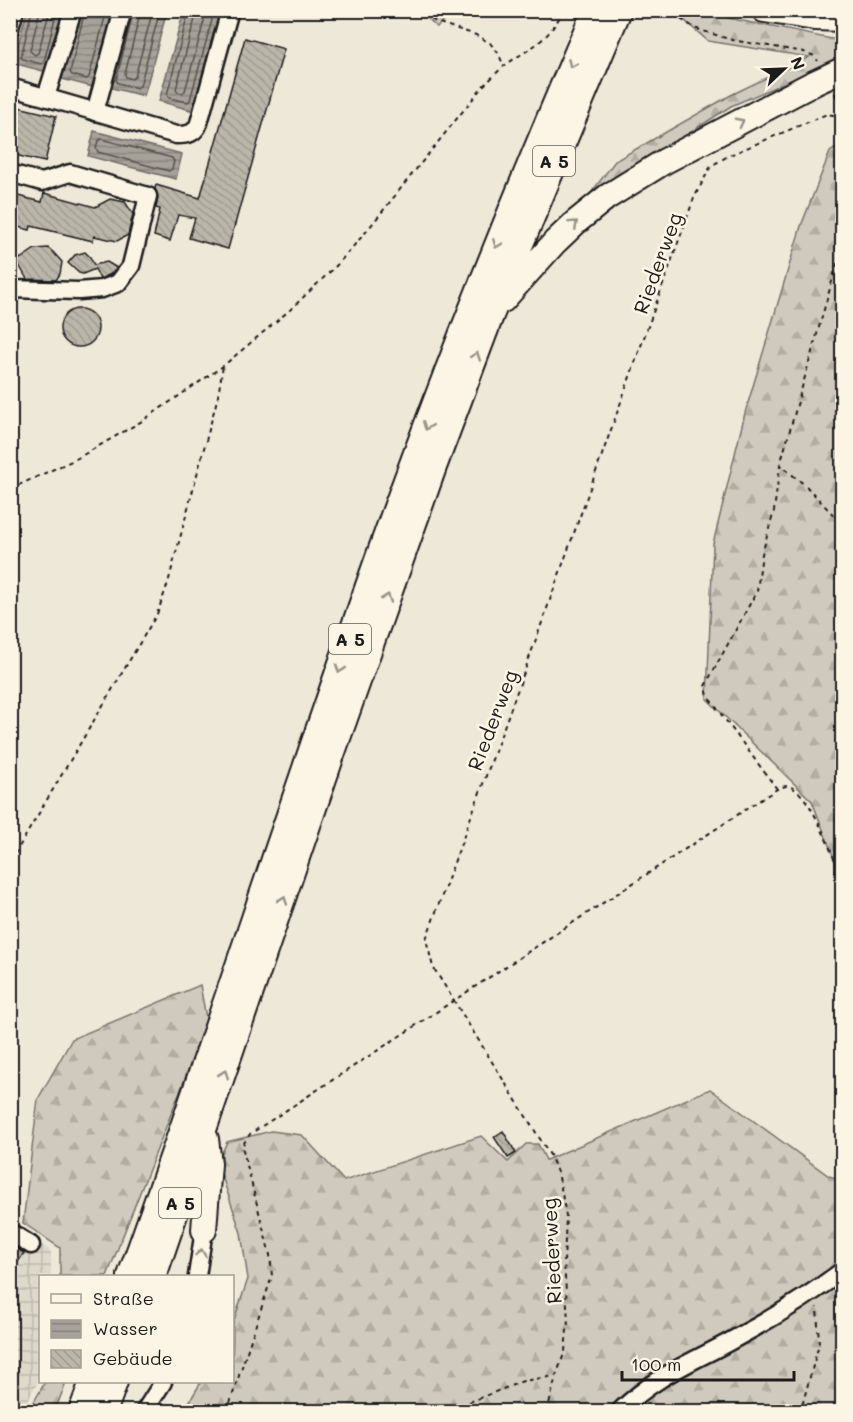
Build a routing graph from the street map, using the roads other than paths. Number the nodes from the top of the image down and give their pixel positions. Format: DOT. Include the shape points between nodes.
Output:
graph roads {
  1 [pos="15,10"];
  2 [pos="73,10"];
  3 [pos="123,10"];
  4 [pos="230,10"];
  5 [pos="595,10"];
  6 [pos="619,10"];
  7 [pos="764,10"];
  8 [pos="843,19"];
  9 [pos="10,28"];
  10 [pos="826,74"];
  11 [pos="10,87"];
  12 [pos="46,98"];
  13 [pos="95,112"];
  14 [pos="10,173"];
  15 [pos="10,289"];
  16 [pos="492,313"];
  17 [pos="205,1129"];
  18 [pos="204,1230"];
  19 [pos="10,1232"];
  20 [pos="32,1245"];
  21 [pos="843,1271"];
  22 [pos="130,1275"];
  23 [pos="154,1275"];
  24 [pos="197,1275"];
  25 [pos="92,1383"];
  26 [pos="115,1383"];
  27 [pos="162,1383"];
  28 [pos="81,1412"];
  29 [pos="104,1412"];
  30 [pos="144,1412"];
  31 [pos="619,1412"];
  1 -- 9 [label="street"];
  2 -- 12 [label="street"];
  3 -- 13 [label="street"];
  4 -- 13 [label="street" via="199,123 192,133 176,135"];
  5 -- 22 [label="highway, A 5, one-way" via="495,248 380,551"];
  6 -- 16 [label="highway, A 5"];
  7 -- 8 [label="highway"];
  16 -- 10 [label="highway, one-way" via="555,242 607,197"];
  11 -- 12 [label="street"];
  12 -- 13 [label="street"];
  14 -- 15 [label="street" via="42,182 70,172 148,196 131,266 118,283 102,290"];
  17 -- 16 [label="highway, A 5, one-way" via="381,617"];
  17 -- 18 [label="highway" via="209,1164"];
  17 -- 23 [label="highway, A 5"];
  24 -- 18 [label="street, one-way"];
  19 -- 20 [label="street"];
  21 -- 31 [label="street" via="735,1339 663,1376"];
  25 -- 28 [label="highway"];
  26 -- 29 [label="highway"];
  27 -- 30 [label="street"];
}
